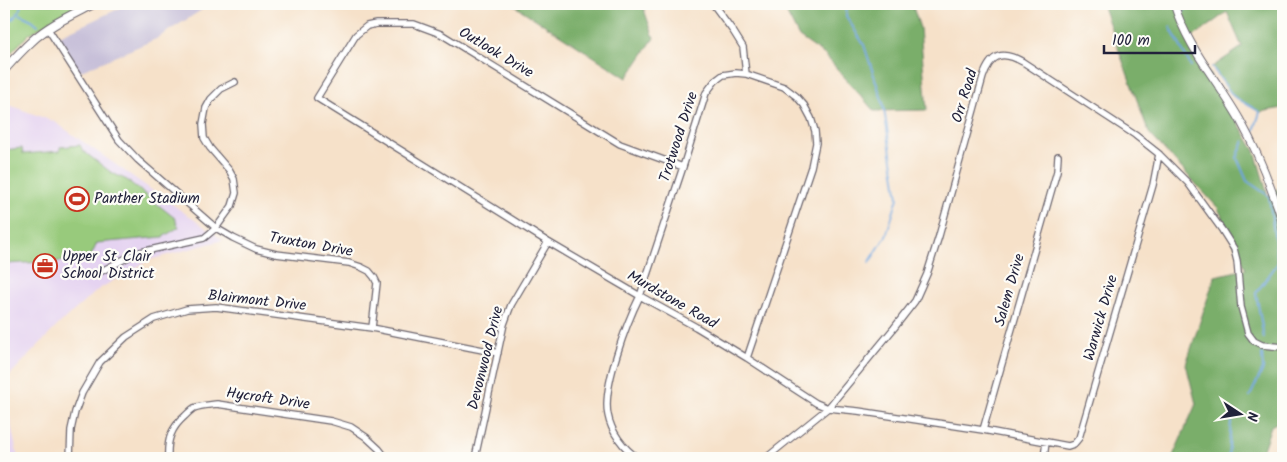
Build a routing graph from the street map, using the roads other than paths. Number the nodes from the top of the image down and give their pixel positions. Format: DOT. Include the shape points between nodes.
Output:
graph roads {
  1 [pos="93,4"];
  2 [pos="712,4"];
  3 [pos="1174,4"];
  4 [pos="48,29"];
  5 [pos="4,70"];
  6 [pos="746,74"];
  7 [pos="234,82"];
  8 [pos="316,98"];
  9 [pos="1159,154"];
  10 [pos="1058,156"];
  11 [pos="683,167"];
  12 [pos="216,228"];
  13 [pos="1283,229"];
  14 [pos="548,242"];
  15 [pos="98,272"];
  16 [pos="640,296"];
  17 [pos="372,328"];
  18 [pos="1283,347"];
  19 [pos="498,354"];
  20 [pos="747,358"];
  21 [pos="828,408"];
  22 [pos="983,430"];
  23 [pos="1046,442"];
  24 [pos="70,458"];
  25 [pos="168,458"];
  26 [pos="386,458"];
  27 [pos="475,458"];
  28 [pos="638,458"];
  29 [pos="766,458"];
  30 [pos="1044,458"];
  1 -- 4 [label="main road"];
  2 -- 6 [label="street" via="743,47"];
  3 -- 13 [label="street" via="1189,40 1240,120 1265,171"];
  4 -- 5 [label="main road" via="31,41"];
  4 -- 12 [label="street, Truxton Drive" via="119,140"];
  6 -- 11 [label="street, Trotwood Drive" via="723,75 706,93"];
  6 -- 20 [label="street, Trotwood Drive" via="784,87 796,96 811,118 816,143 811,167"];
  7 -- 12 [label="street" via="211,99 203,124 204,138 234,178 236,193 232,206"];
  8 -- 11 [label="street, Outlook Drive" via="356,35 366,26 414,24 441,34 620,144"];
  8 -- 14 [label="street, Murdstone Road"];
  9 -- 18 [label="street, Orr Road" via="1188,183 1234,249 1241,307 1248,332 1254,341 1262,345"];
  9 -- 21 [label="street, Orr Road" via="1016,58 1002,55 991,61 983,77 927,274 914,301"];
  9 -- 23 [label="street, Warwick Drive" via="1079,438 1068,446"];
  10 -- 22 [label="street, Salem Drive" via="1058,168"];
  11 -- 16 [label="street, Trotwood Drive"];
  12 -- 15 [label="street" via="204,238 136,253"];
  12 -- 17 [label="street, Truxton Drive" via="276,254 349,263 369,271 377,283"];
  14 -- 16 [label="street, Murdstone Road"];
  14 -- 19 [label="street, Devonwood Drive" via="511,305"];
  16 -- 20 [label="street, Murdstone Road"];
  16 -- 28 [label="street, Trotwood Drive" via="608,391 608,414 616,435"];
  17 -- 19 [label="street, Blairmont Drive"];
  17 -- 24 [label="street, Blairmont Drive" via="216,307 187,310 154,319 126,337 100,362 74,412"];
  19 -- 27 [label="street, Devonwood Drive"];
  20 -- 21 [label="street, Murdstone Road"];
  21 -- 22 [label="street, Murdstone Road"];
  21 -- 29 [label="street, Orr Road"];
  22 -- 23 [label="street, Murdstone Road"];
  23 -- 30 [label="street"];
  25 -- 26 [label="street, Hycroft Drive" via="170,435 181,419 193,409 218,404 331,421 351,427"];
}
